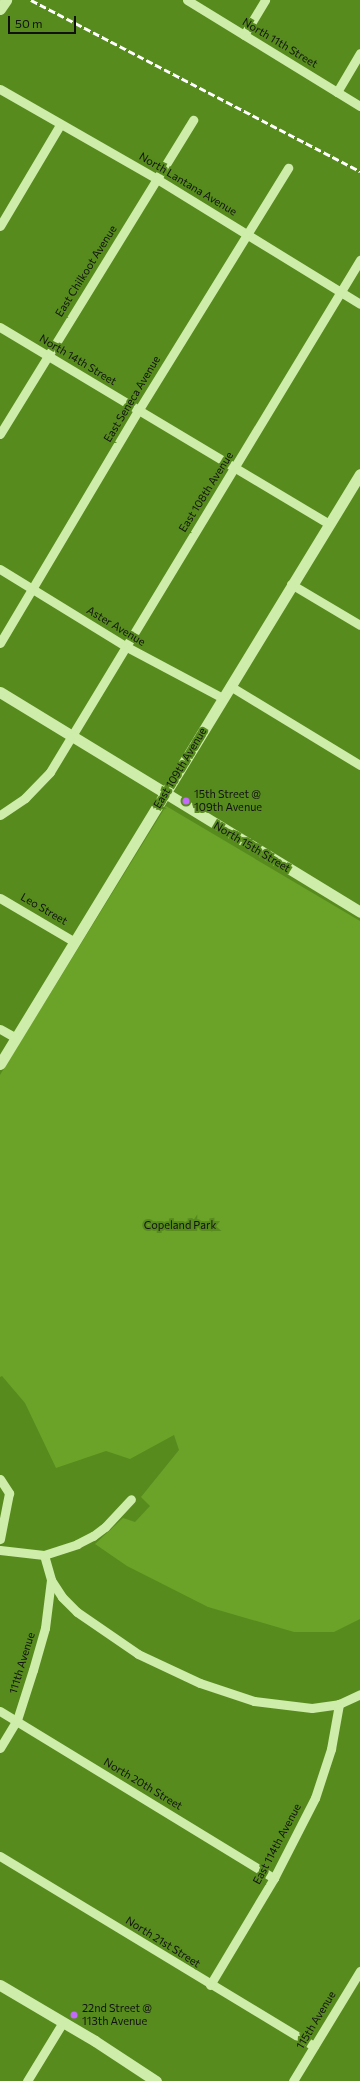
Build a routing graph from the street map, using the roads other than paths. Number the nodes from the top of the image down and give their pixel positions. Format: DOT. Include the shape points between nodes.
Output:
graph roads {
  1 [pos="6,0"];
  2 [pos="187,0"];
  3 [pos="265,0"];
  4 [pos="0,9"];
  5 [pos="244,35"];
  6 [pos="360,53"];
  7 [pos="0,89"];
  8 [pos="337,92"];
  9 [pos="360,106"];
  10 [pos="193,120"];
  11 [pos="60,125"];
  12 [pos="288,168"];
  13 [pos="157,179"];
  14 [pos="0,226"];
  15 [pos="247,234"];
  16 [pos="360,260"];
  17 [pos="340,293"];
  18 [pos="360,304"];
  19 [pos="0,327"];
  20 [pos="48,355"];
  21 [pos="138,410"];
  22 [pos="0,434"];
  23 [pos="234,469"];
  24 [pos="359,476"];
  25 [pos="329,524"];
  26 [pos="0,569"];
  27 [pos="292,584"];
  28 [pos="32,589"];
  29 [pos="360,625"];
  30 [pos="0,643"];
  31 [pos="125,646"];
  32 [pos="230,686"];
  33 [pos="0,692"];
  34 [pos="222,698"];
  35 [pos="72,736"];
  36 [pos="360,765"];
  37 [pos="164,794"];
  38 [pos="0,815"];
  39 [pos="0,898"];
  40 [pos="360,912"];
  41 [pos="75,942"];
  42 [pos="0,1029"];
  43 [pos="16,1038"];
  44 [pos="0,1064"];
  45 [pos="0,1479"];
  46 [pos="131,1499"];
  47 [pos="0,1539"];
  48 [pos="0,1550"];
  49 [pos="44,1555"];
  50 [pos="51,1580"];
  51 [pos="360,1694"];
  52 [pos="339,1704"];
  53 [pos="0,1710"];
  54 [pos="17,1720"];
  55 [pos="0,1748"];
  56 [pos="0,1856"];
  57 [pos="274,1878"];
  58 [pos="360,1971"];
  59 [pos="0,1985"];
  60 [pos="210,1985"];
  61 [pos="63,2022"];
  62 [pos="314,2046"];
  63 [pos="27,2081"];
  64 [pos="156,2081"];
  65 [pos="293,2081"];
  1 -- 4 [label="street"];
  2 -- 5 [label="street, North 11th Street"];
  3 -- 5 [label="street"];
  5 -- 8 [label="street, North 11th Street"];
  6 -- 8 [label="street"];
  7 -- 11 [label="street, North Lantana Avenue"];
  8 -- 9 [label="street, North 11th Street"];
  10 -- 13 [label="street, East Chilkoot Avenue"];
  11 -- 13 [label="street, North Lantana Avenue"];
  11 -- 14 [label="street"];
  12 -- 15 [label="street, East Seneca Avenue"];
  13 -- 15 [label="street, North Lantana Avenue"];
  13 -- 20 [label="street, East Chilkoot Avenue"];
  15 -- 17 [label="street, North Lantana Avenue"];
  15 -- 21 [label="street, East Seneca Avenue"];
  16 -- 17 [label="street, East 108th Avenue"];
  17 -- 18 [label="street, North Lantana Avenue"];
  17 -- 23 [label="street, East 108th Avenue"];
  19 -- 20 [label="street, North 14th Street"];
  20 -- 21 [label="street, North 14th Street"];
  20 -- 22 [label="street, East Chilkoot Avenue"];
  21 -- 23 [label="street, North 14th Street"];
  21 -- 28 [label="street, East Seneca Avenue"];
  23 -- 25 [label="street, North 14th Street"];
  23 -- 31 [label="street, East 108th Avenue"];
  24 -- 25 [label="street, East 109th Avenue"];
  25 -- 27 [label="street, East 109th Avenue"];
  26 -- 28 [label="street, Aster Avenue"];
  27 -- 29 [label="street"];
  27 -- 32 [label="street, East 109th Avenue"];
  28 -- 30 [label="street, East Seneca Avenue"];
  28 -- 31 [label="street, Aster Avenue"];
  31 -- 34 [label="street, Aster Avenue"];
  31 -- 35 [label="street, East 108th Avenue"];
  32 -- 34 [label="street, East 109th Avenue"];
  32 -- 36 [label="street"];
  33 -- 35 [label="street, North 15th Street"];
  34 -- 37 [label="street, East 109th Avenue"];
  35 -- 37 [label="street, North 15th Street"];
  35 -- 38 [label="street, East 108th Avenue" via="50,772 25,798"];
  37 -- 40 [label="street, North 15th Street"];
  37 -- 41 [label="street, East 109th Avenue"];
  39 -- 41 [label="street, Leo Street"];
  41 -- 43 [label="street, East 109th Avenue"];
  42 -- 43 [label="street"];
  43 -- 44 [label="street, East 109th Avenue"];
  45 -- 47 [label="street" via="9,1493"];
  46 -- 49 [label="street" via="93,1536"];
  48 -- 49 [label="street"];
  49 -- 50 [label="street"];
  50 -- 52 [label="street" via="62,1598 100,1630 138,1654 194,1681 254,1701 312,1708"];
  50 -- 54 [label="street, 111th Avenue" via="45,1628"];
  51 -- 52 [label="street"];
  52 -- 57 [label="street, East 114th Avenue" via="332,1749 315,1798"];
  53 -- 54 [label="street, North 20th Street"];
  54 -- 55 [label="street, 111th Avenue"];
  54 -- 57 [label="street, North 20th Street"];
  56 -- 60 [label="street, North 21st Street"];
  57 -- 60 [label="street, East 114th Avenue"];
  58 -- 62 [label="street, 115th Avenue"];
  59 -- 61 [label="street"];
  60 -- 62 [label="street, North 21st Street"];
  61 -- 63 [label="street"];
  61 -- 64 [label="street"];
  62 -- 65 [label="street, 115th Avenue"];
}
